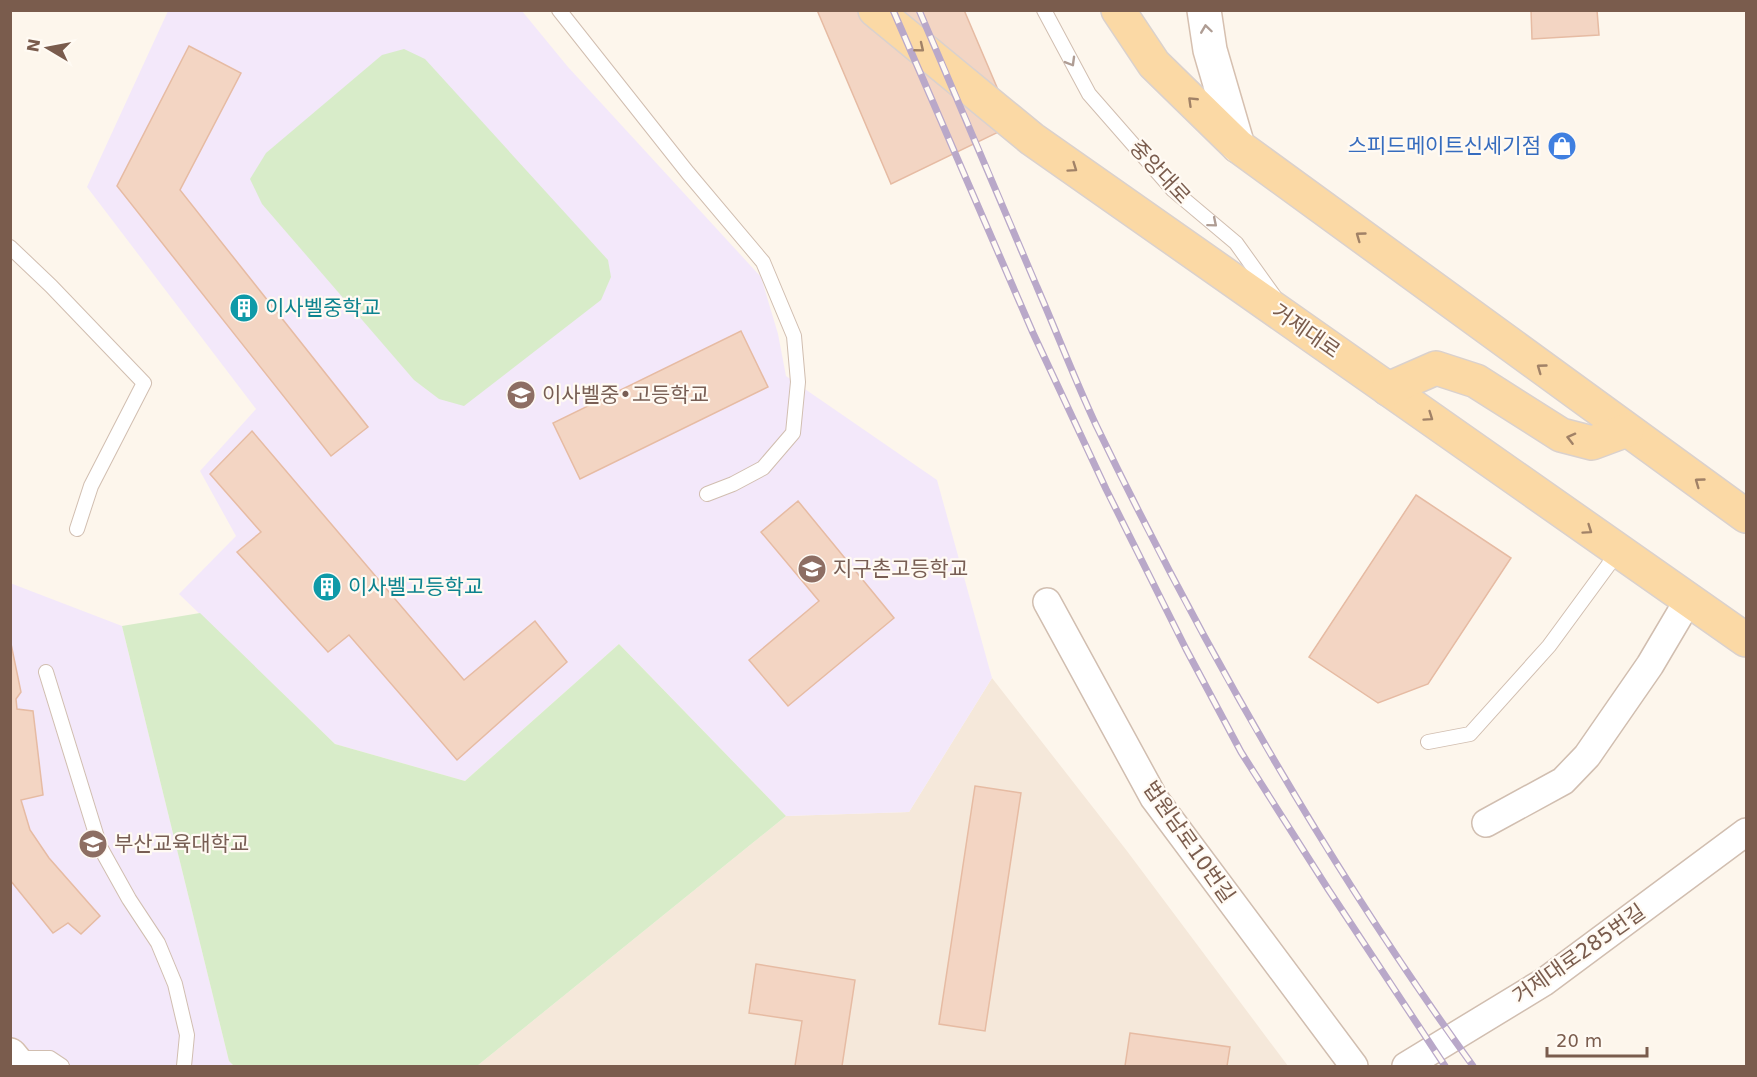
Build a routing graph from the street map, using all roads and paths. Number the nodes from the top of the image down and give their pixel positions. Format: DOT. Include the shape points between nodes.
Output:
graph roads {
  1 [pos="560,10"];
  2 [pos="875,10"];
  3 [pos="1044,10"];
  4 [pos="1118,10"];
  5 [pos="1204,10"];
  6 [pos="1238,146"];
  7 [pos="10,247"];
  8 [pos="1291,320"];
  9 [pos="1388,388"];
  10 [pos="1627,430"];
  11 [pos="706,494"];
  12 [pos="1746,516"];
  13 [pos="76,529"];
  14 [pos="1618,552"];
  15 [pos="1689,599"];
  16 [pos="1047,602"];
  17 [pos="1744,637"];
  18 [pos="46,672"];
  19 [pos="1428,742"];
  20 [pos="1486,823"];
  21 [pos="1746,832"];
  22 [pos="14,1060"];
  23 [pos="62,1066"];
  24 [pos="184,1066"];
  25 [pos="1354,1066"];
  26 [pos="1406,1066"];
  1 -- 11 [label="lane" via="763,261 794,336 798,382 793,433 763,468"];
  2 -- 8 [label="main road, 거제대로, one-way" via="1032,139"];
  3 -- 8 [label="lane, 중앙대로, one-way" via="1089,94 1173,190 1236,243"];
  6 -- 4 [label="main road, one-way" via="1154,64"];
  6 -- 5 [label="main road, one-way" via="1210,50"];
  10 -- 6 [label="main road, one-way"];
  7 -- 13 [label="lane" via="144,383 91,486"];
  8 -- 9 [label="main road, 거제대로"];
  10 -- 9 [label="main road, one-way" via="1592,443 1562,435 1476,381 1436,368"];
  9 -- 14 [label="main road, 거제대로, one-way"];
  12 -- 10 [label="main road, one-way"];
  14 -- 15 [label="main road, 거제대로"];
  14 -- 19 [label="lane" via="1549,646 1470,734"];
  15 -- 17 [label="main road, 거제대로"];
  15 -- 20 [label="street" via="1650,665 1587,756 1563,781"];
  16 -- 25 [label="street, 법원남로10번길" via="1154,798"];
  18 -- 24 [label="lane" via="100,847 158,943 175,984 187,1035"];
  21 -- 26 [label="street, 거제대로285번길" via="1544,982"];
  22 -- 23 [label="lane" via="50,1058"];
}
